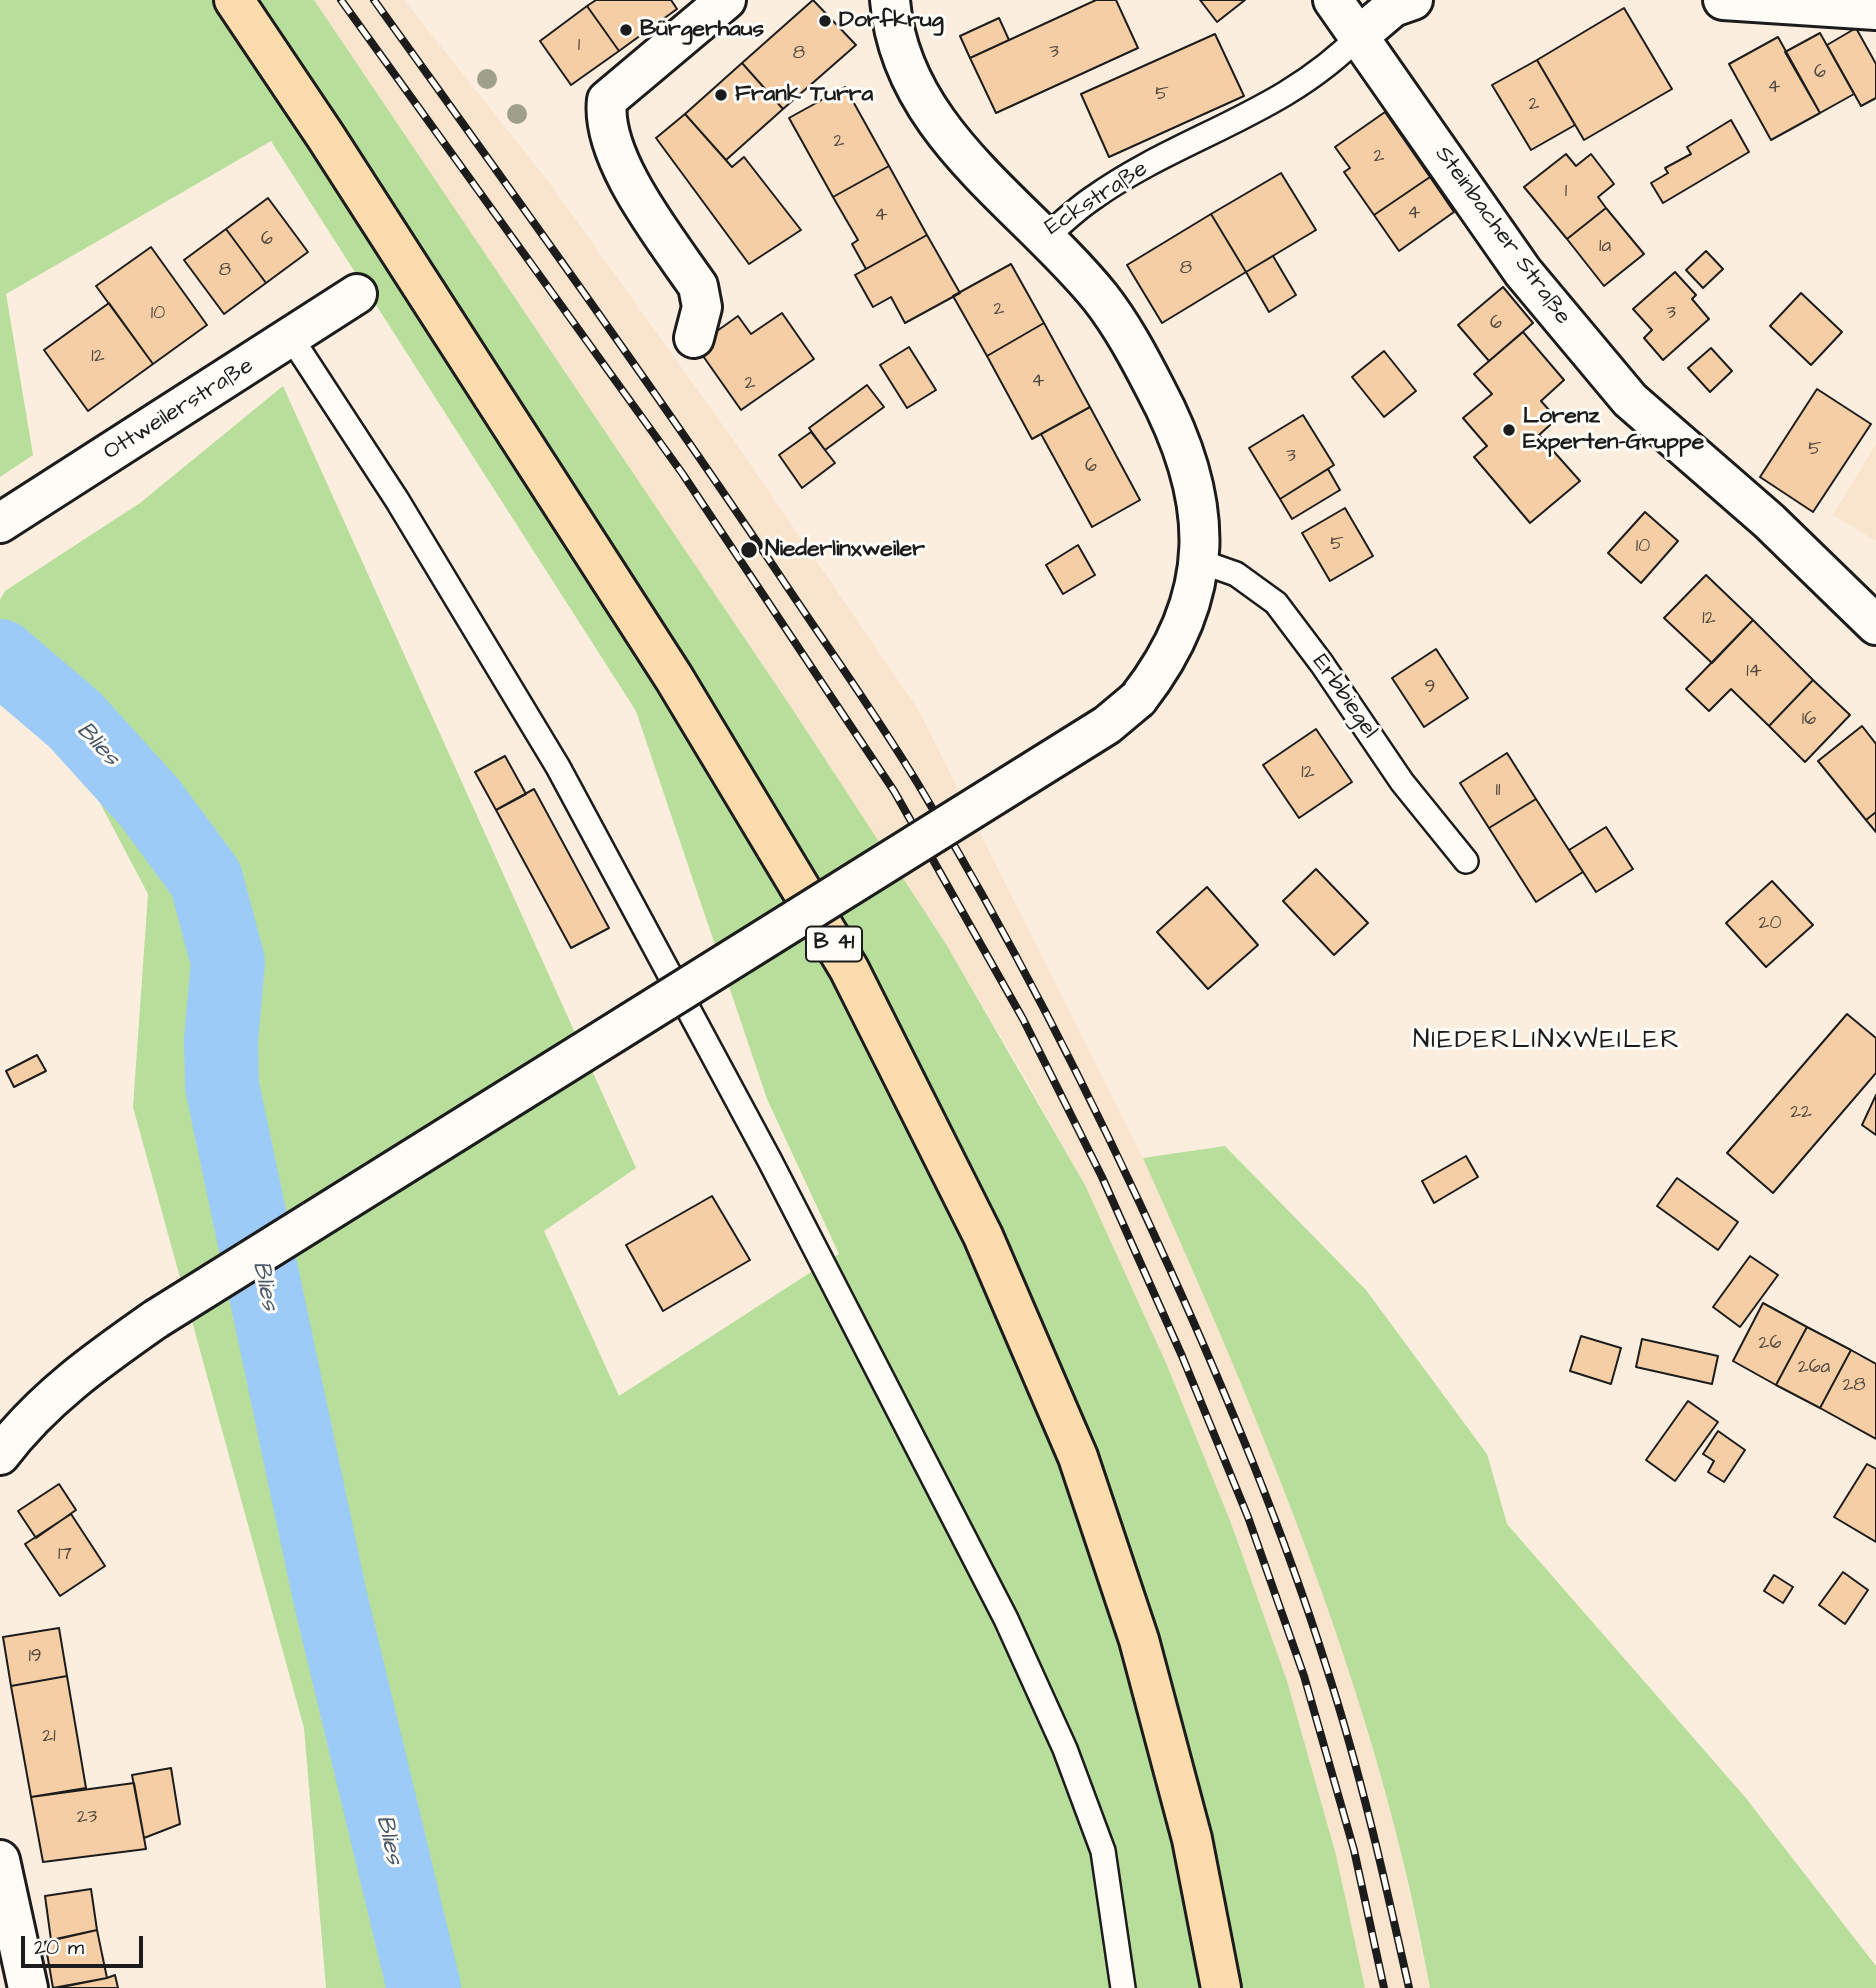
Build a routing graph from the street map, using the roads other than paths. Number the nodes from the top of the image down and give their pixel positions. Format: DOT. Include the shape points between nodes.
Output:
graph roads {
  1 [pos="233,0"];
  2 [pos="726,0"];
  3 [pos="890,0"];
  4 [pos="1332,0"];
  5 [pos="1413,0"];
  6 [pos="1723,0"];
  7 [pos="1876,10"];
  8 [pos="1360,35"];
  9 [pos="1044,239"];
  10 [pos="357,294"];
  11 [pos="694,338"];
  12 [pos="292,339"];
  13 [pos="0,523"];
  14 [pos="1199,561"];
  15 [pos="1876,625"];
  16 [pos="1466,861"];
  17 [pos="0,1455"];
  18 [pos="0,1860"];
  19 [pos="28,1988"];
  20 [pos="1123,1988"];
  21 [pos="1221,1988"];
  1 -- 21 [label="highway, B 41" via="674,678 849,969 983,1236 1077,1457 1139,1640 1192,1839"];
  2 -- 11 [label="main road" via="607,100 605,118 623,170 698,286 702,307"];
  3 -- 9 [label="main road, Eckstraße" via="891,20 917,91 945,133"];
  4 -- 8 [label="main road, Steinbacher Straße"];
  5 -- 8 [label="main road" via="1393,7"];
  6 -- 7 [label="main road"];
  8 -- 9 [label="lane, Eckstraße" via="1298,89 1093,198"];
  8 -- 15 [label="main road, Steinbacher Straße" via="1523,272 1630,400 1769,521"];
  9 -- 14 [label="main road" via="1099,297 1135,349 1179,432 1199,505"];
  10 -- 12 [label="main road, Ottweilerstraße"];
  12 -- 13 [label="main road, Ottweilerstraße"];
  12 -- 20 [label="lane" via="397,500 558,767 770,1161 1006,1619 1065,1749 1103,1851"];
  14 -- 16 [label="lane, Erbbiegel" via="1236,574 1276,603 1402,782"];
  14 -- 17 [label="main road, bridge" via="1193,598 1161,669 1138,699 1107,725 156,1319 75,1376"];
  18 -- 19 [label="main road"];
}
